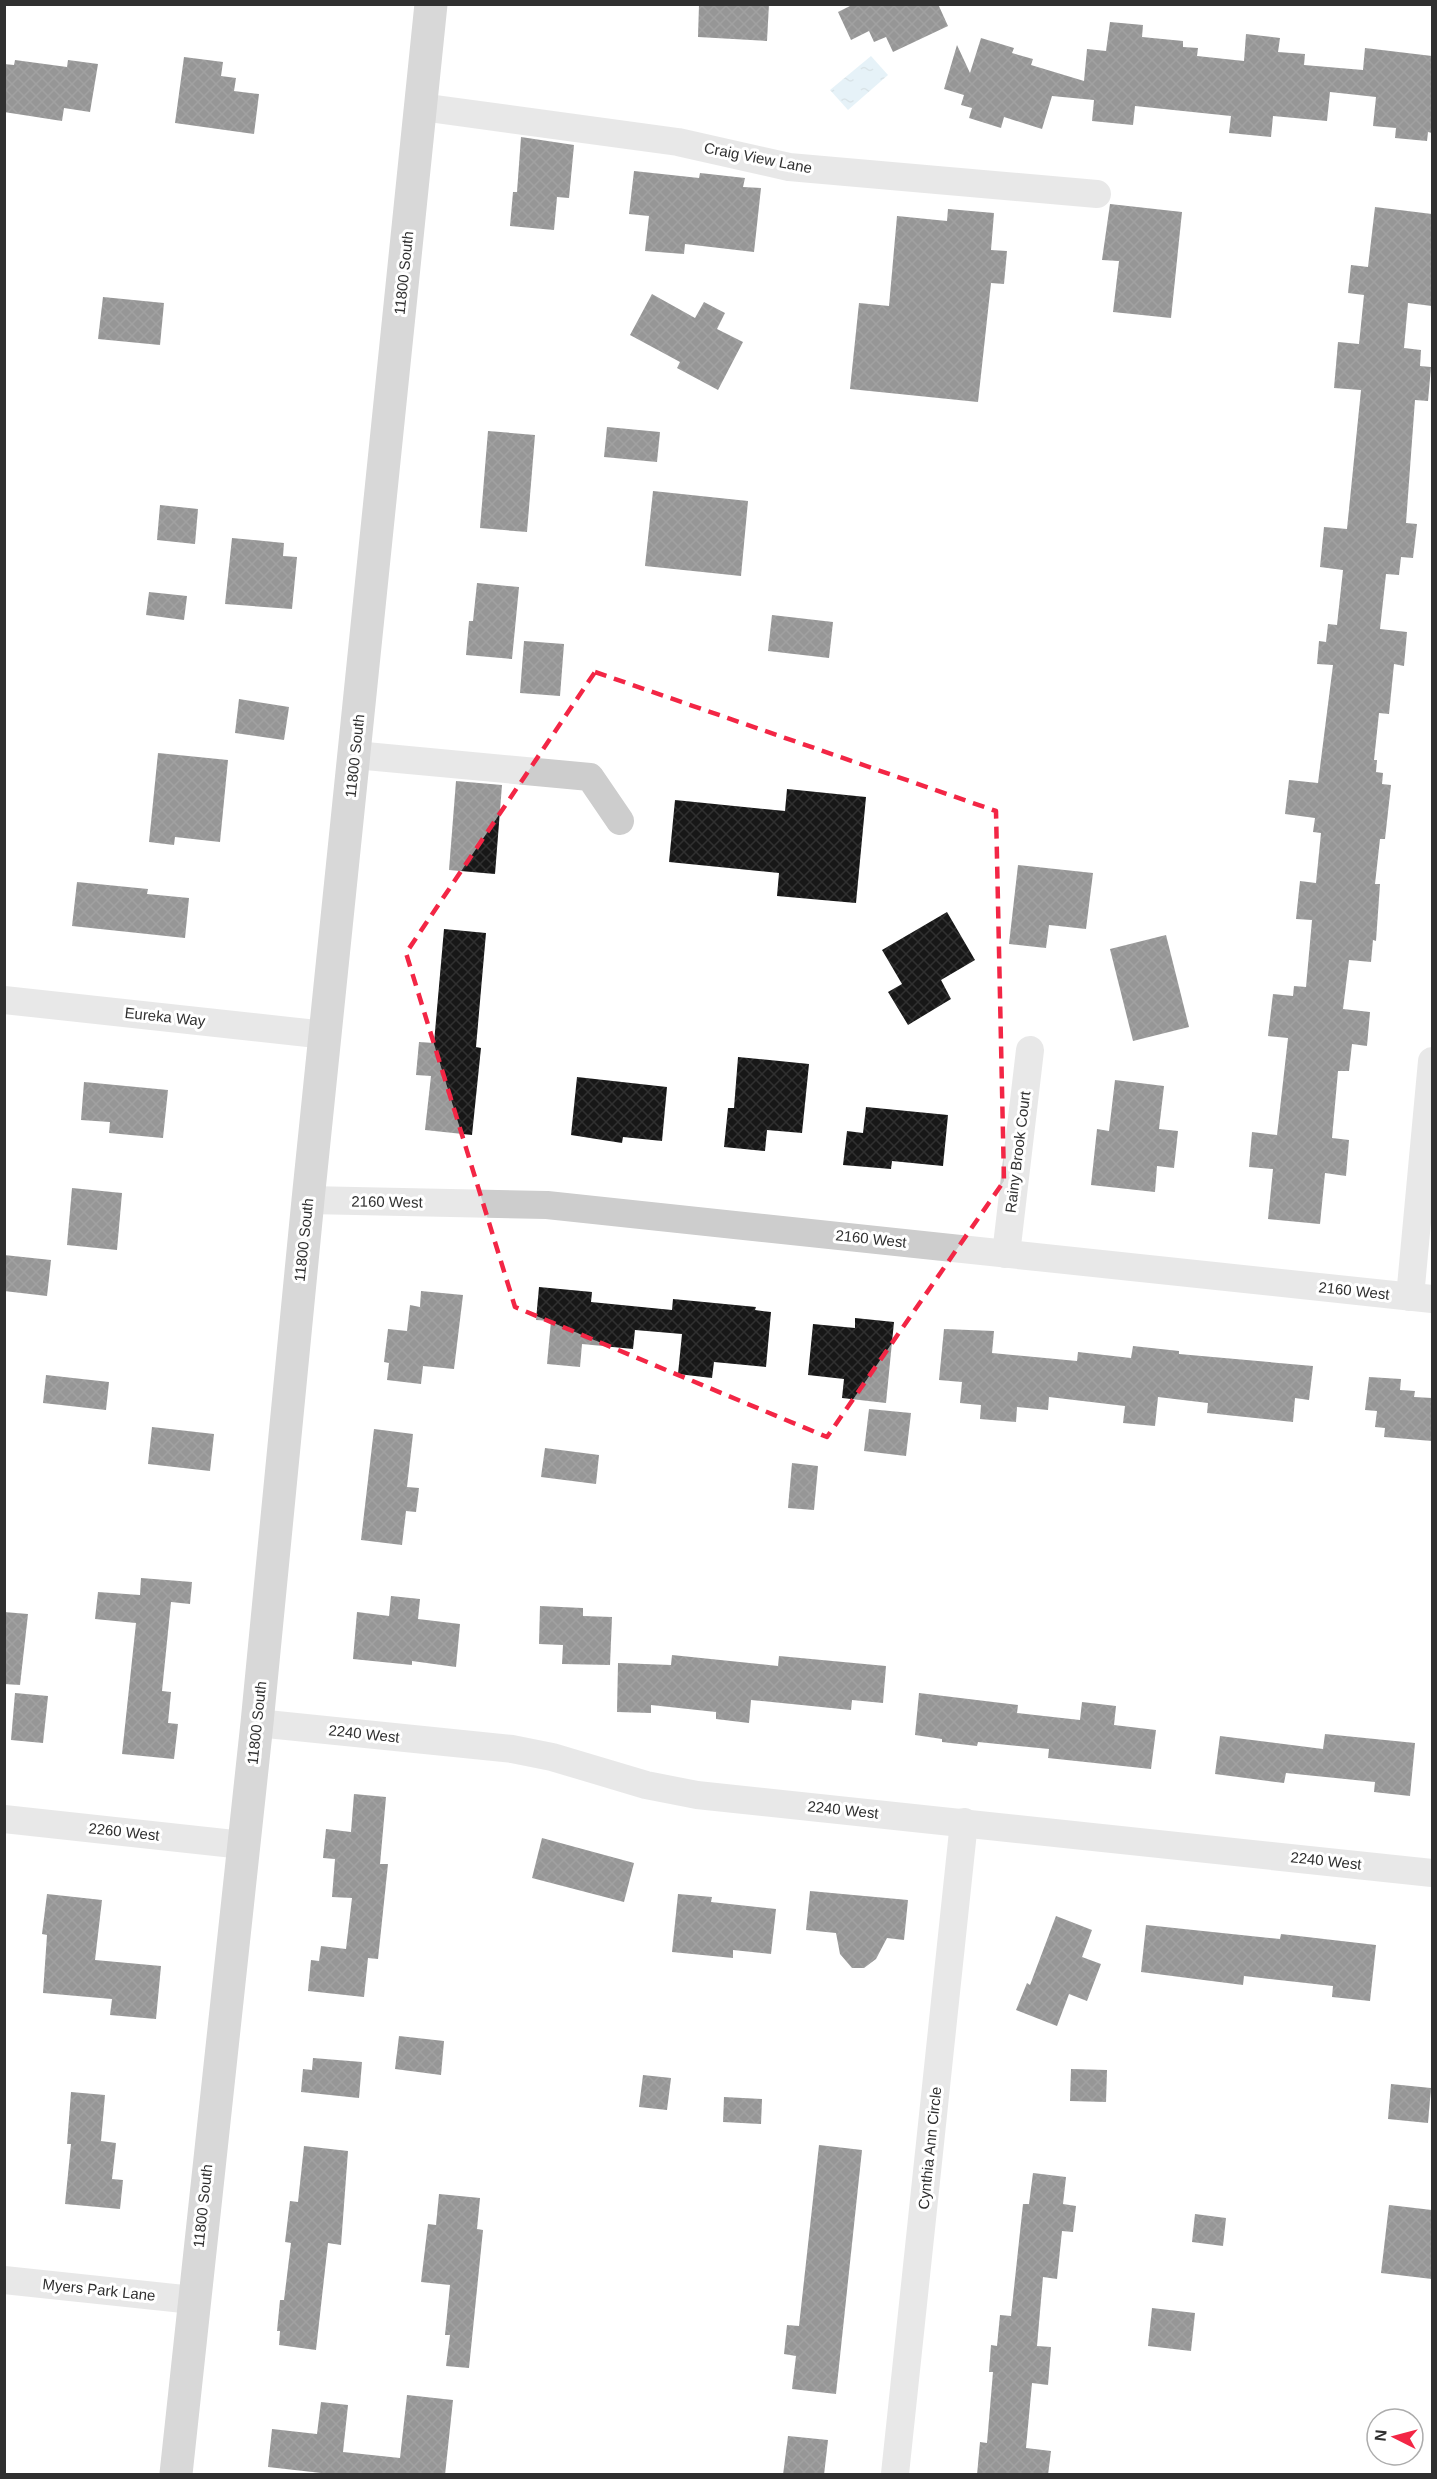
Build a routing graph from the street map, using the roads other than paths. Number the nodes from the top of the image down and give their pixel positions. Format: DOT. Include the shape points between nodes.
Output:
graph roads {
  1 [pos="431,4"];
  2 [pos="421,107"];
  3 [pos="1097,194"];
  4 [pos="355,755"];
  5 [pos="620,821"];
  6 [pos="4,1000"];
  7 [pos="326,1035"];
  8 [pos="1030,1050"];
  9 [pos="1432,1061"];
  10 [pos="308,1200"];
  11 [pos="1006,1254"];
  12 [pos="1421,1298"];
  13 [pos="258,1723"];
  14 [pos="4,1819"];
  15 [pos="964,1822"];
  16 [pos="243,1845"];
  17 [pos="1432,1873"];
  18 [pos="4,2280"];
  19 [pos="193,2300"];
  20 [pos="176,2475"];
  21 [pos="895,2475"];
  1 -- 2 [label="main road, 11800 South"];
  2 -- 3 [label="street, Craig View Lane" via="678,142 789,167"];
  2 -- 4 [label="main road, 11800 South"];
  4 -- 5 [label="street" via="590,777"];
  4 -- 7 [label="main road, 11800 South"];
  6 -- 7 [label="street, Eureka Way"];
  7 -- 10 [label="main road, 11800 South"];
  8 -- 11 [label="street, Rainy Brook Court"];
  9 -- 12 [label="street"];
  10 -- 11 [label="street, 2160 West" via="547,1206"];
  10 -- 13 [label="main road, 11800 South"];
  11 -- 12 [label="street, 2160 West"];
  13 -- 15 [label="street, 2240 West" via="512,1749 697,1795"];
  13 -- 16 [label="main road, 11800 South"];
  14 -- 16 [label="street, 2260 West"];
  15 -- 17 [label="street, 2240 West"];
  15 -- 21 [label="street, Cynthia Ann Circle"];
  16 -- 19 [label="main road, 11800 South"];
  18 -- 19 [label="street, Myers Park Lane"];
  19 -- 20 [label="main road, 11800 South"];
}
